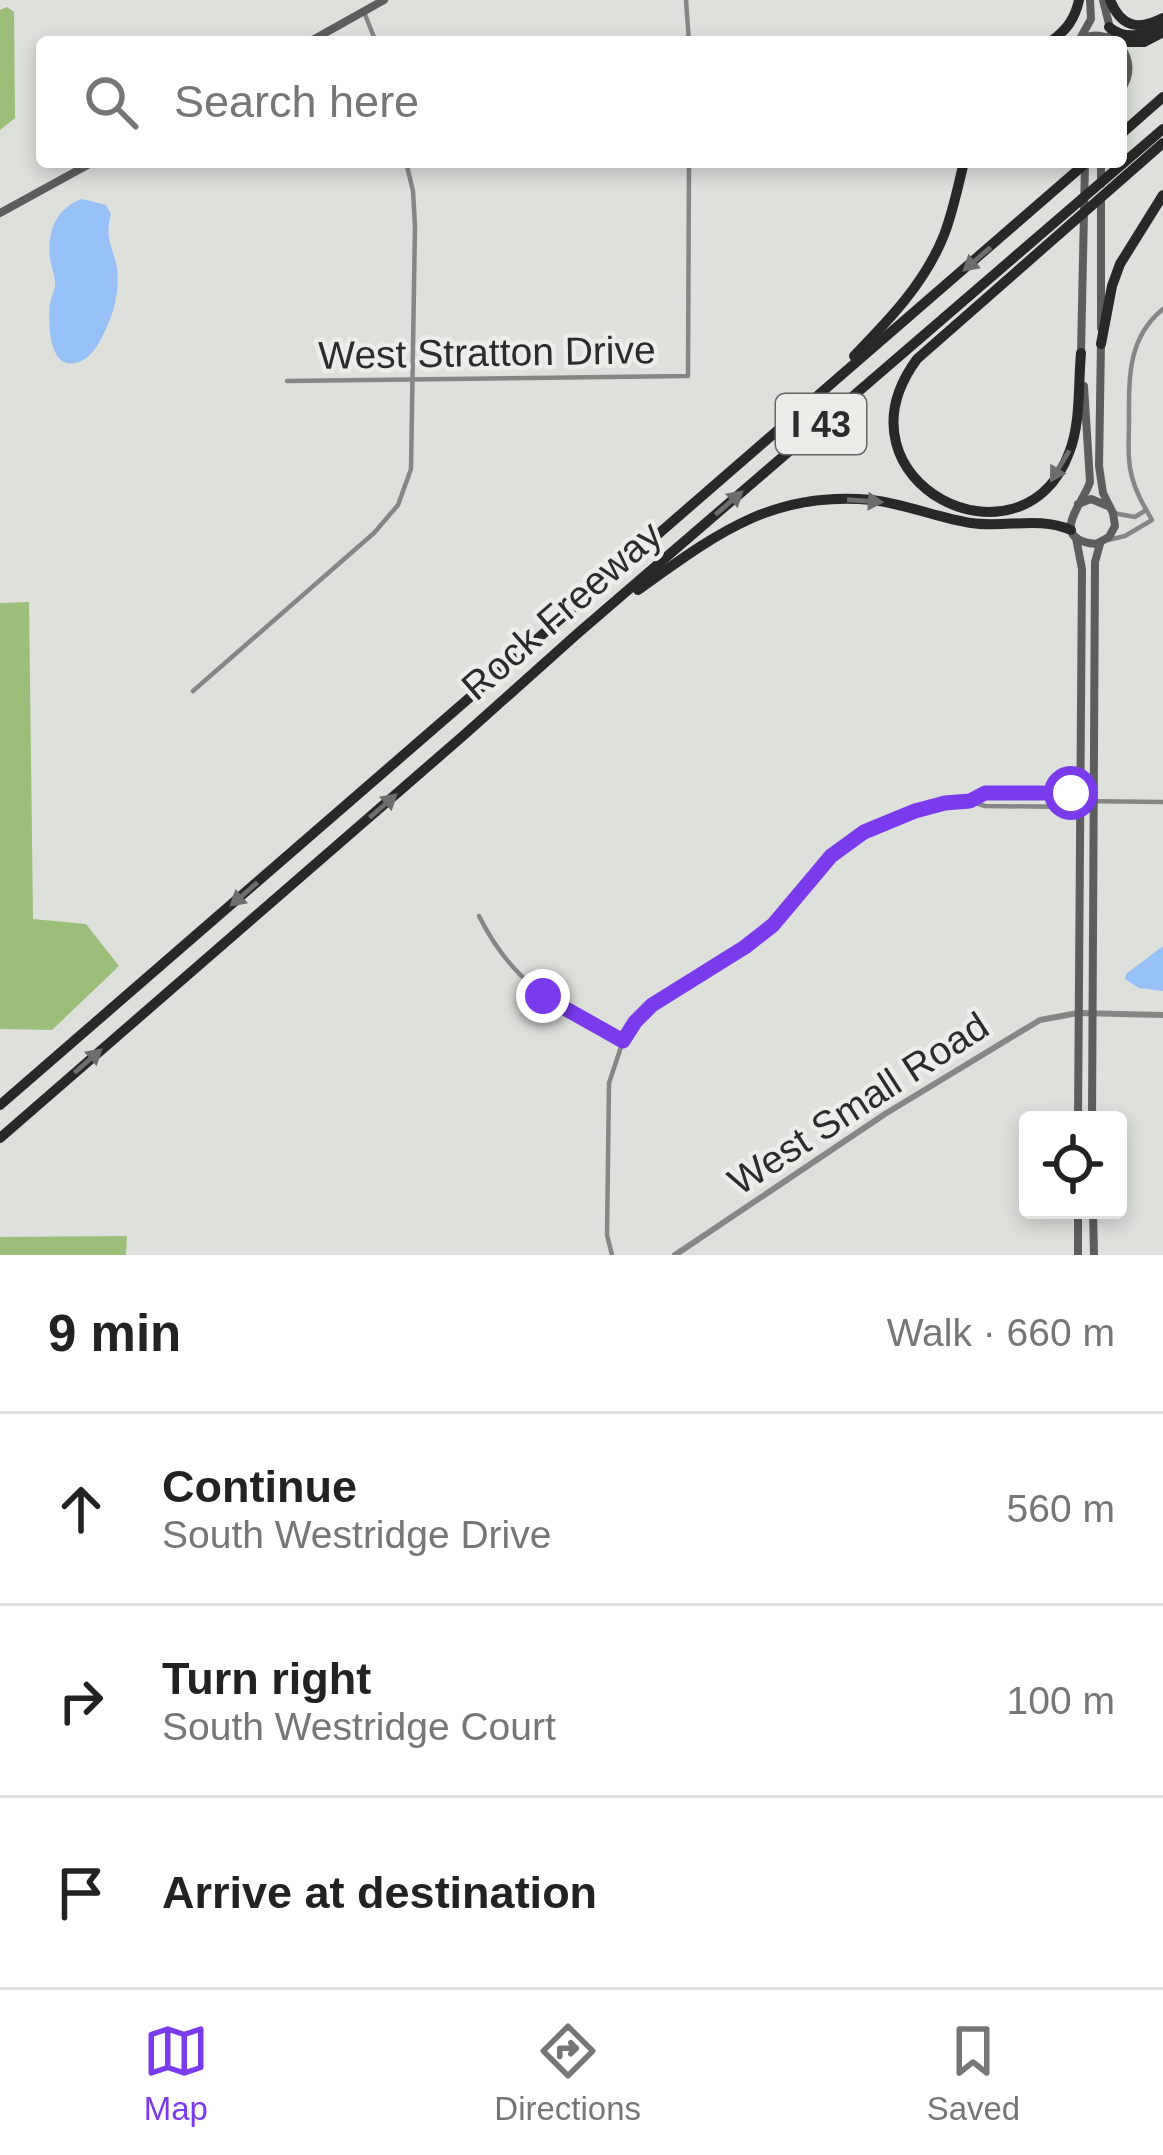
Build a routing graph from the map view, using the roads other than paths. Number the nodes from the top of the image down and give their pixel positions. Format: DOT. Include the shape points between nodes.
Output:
graph roads {
  1 [pos="384,0"];
  2 [pos="686,0"];
  3 [pos="1078,0"];
  4 [pos="1090,0"];
  5 [pos="1107,0"];
  6 [pos="364,12"];
  7 [pos="1163,25"];
  8 [pos="320,36"];
  9 [pos="374,36"];
  10 [pos="689,36"];
  11 [pos="1059,36"];
  12 [pos="1080,36"];
  13 [pos="1116,36"];
  14 [pos="1118,36"];
  15 [pos="1127,41"];
  16 [pos="1163,97"];
  17 [pos="1127,129"];
  18 [pos="1163,129"];
  19 [pos="1163,142"];
  20 [pos="1127,159"];
  21 [pos="82,168"];
  22 [pos="407,168"];
  23 [pos="689,168"];
  24 [pos="962,168"];
  25 [pos="1079,168"];
  26 [pos="1086,168"];
  27 [pos="1101,168"];
  28 [pos="1117,168"];
  29 [pos="1163,195"];
  30 [pos="0,213"];
  31 [pos="1163,309"];
  32 [pos="1101,344"];
  33 [pos="1081,353"];
  34 [pos="413,380"];
  35 [pos="287,381"];
  36 [pos="797,415"];
  37 [pos="1078,504"];
  38 [pos="1111,510"];
  39 [pos="1146,510"];
  40 [pos="1074,533"];
  41 [pos="1102,542"];
  42 [pos="577,634"];
  43 [pos="193,691"];
  44 [pos="970,801"];
  45 [pos="1080,801"];
  46 [pos="1096,801"];
  47 [pos="1163,802"];
  48 [pos="478,916"];
  49 [pos="1078,1013"];
  50 [pos="1094,1013"];
  51 [pos="1163,1015"];
  52 [pos="623,1041"];
  53 [pos="0,1106"];
  54 [pos="1078,1111"];
  55 [pos="1092,1111"];
  56 [pos="0,1138"];
  57 [pos="1078,1219"];
  58 [pos="1093,1219"];
  59 [pos="612,1255"];
  60 [pos="675,1255"];
  61 [pos="1078,1255"];
  62 [pos="1094,1255"];
  1 -- 6 [label="main road"];
  2 -- 10 [label="street"];
  3 -- 11 [label="highway"];
  4 -- 12 [label="main road"];
  5 -- 7 [label="highway" via="1130,26"];
  5 -- 13 [label="main road"];
  6 -- 8 [label="main road"];
  6 -- 9 [label="street"];
  7 -- 14 [label="highway"];
  7 -- 15 [label="highway" via="1144,42"];
  16 -- 17 [label="highway"];
  20 -- 18 [label="highway, Rock Freeway / I 43, one-way"];
  33 -- 19 [label="highway, one-way" via="1071,450 1047,488 1008,510 964,511 912,477 893,418 905,375"];
  21 -- 30 [label="main road"];
  22 -- 34 [label="street" via="415,207"];
  23 -- 34 [label="street, West Stratton Drive" via="688,376"];
  24 -- 36 [label="highway" via="944,235 910,295"];
  25 -- 36 [label="highway, Rock Freeway / I 43, one-way"];
  26 -- 33 [label="main road"];
  27 -- 32 [label="main road"];
  42 -- 28 [label="highway, Rock Freeway / I 43, one-way"];
  29 -- 32 [label="highway" via="1120,264"];
  31 -- 39 [label="street" via="1136,343 1129,378 1130,469"];
  32 -- 38 [label="main road" via="1099,466"];
  33 -- 37 [label="main road" via="1090,473"];
  34 -- 35 [label="street, West Stratton Drive"];
  34 -- 43 [label="street" via="411,469 391,515"];
  36 -- 53 [label="highway, Rock Freeway / I 43, one-way"];
  37 -- 38 [label="main road" via="1091,499"];
  37 -- 40 [label="main road"];
  38 -- 39 [label="street" via="1135,517"];
  38 -- 41 [label="main road" via="1114,526"];
  39 -- 41 [label="street" via="1152,520"];
  40 -- 41 [label="main road"];
  42 -- 40 [label="highway, one-way" via="736,523 804,502 872,500 980,525 1049,522"];
  40 -- 45 [label="main road" via="1082,569"];
  41 -- 46 [label="main road" via="1095,562"];
  56 -- 42 [label="highway, Rock Freeway / I 43, one-way"];
  44 -- 45 [label="street"];
  44 -- 45 [label="street" via="985,793 1071,793"];
  44 -- 52 [label="street" via="915,811 853,838 773,925 652,1005"];
  45 -- 46 [label="street"];
  45 -- 49 [label="main road"];
  46 -- 47 [label="street"];
  46 -- 50 [label="main road"];
  48 -- 52 [label="street" via="533,988"];
  49 -- 50 [label="street, West Small Road"];
  49 -- 54 [label="main road"];
  49 -- 60 [label="street, West Small Road" via="1036,1022"];
  50 -- 51 [label="street, West Small Road"];
  50 -- 55 [label="main road"];
  52 -- 59 [label="street" via="608,1098"];
  57 -- 61 [label="main road"];
  58 -- 62 [label="main road"];
}
